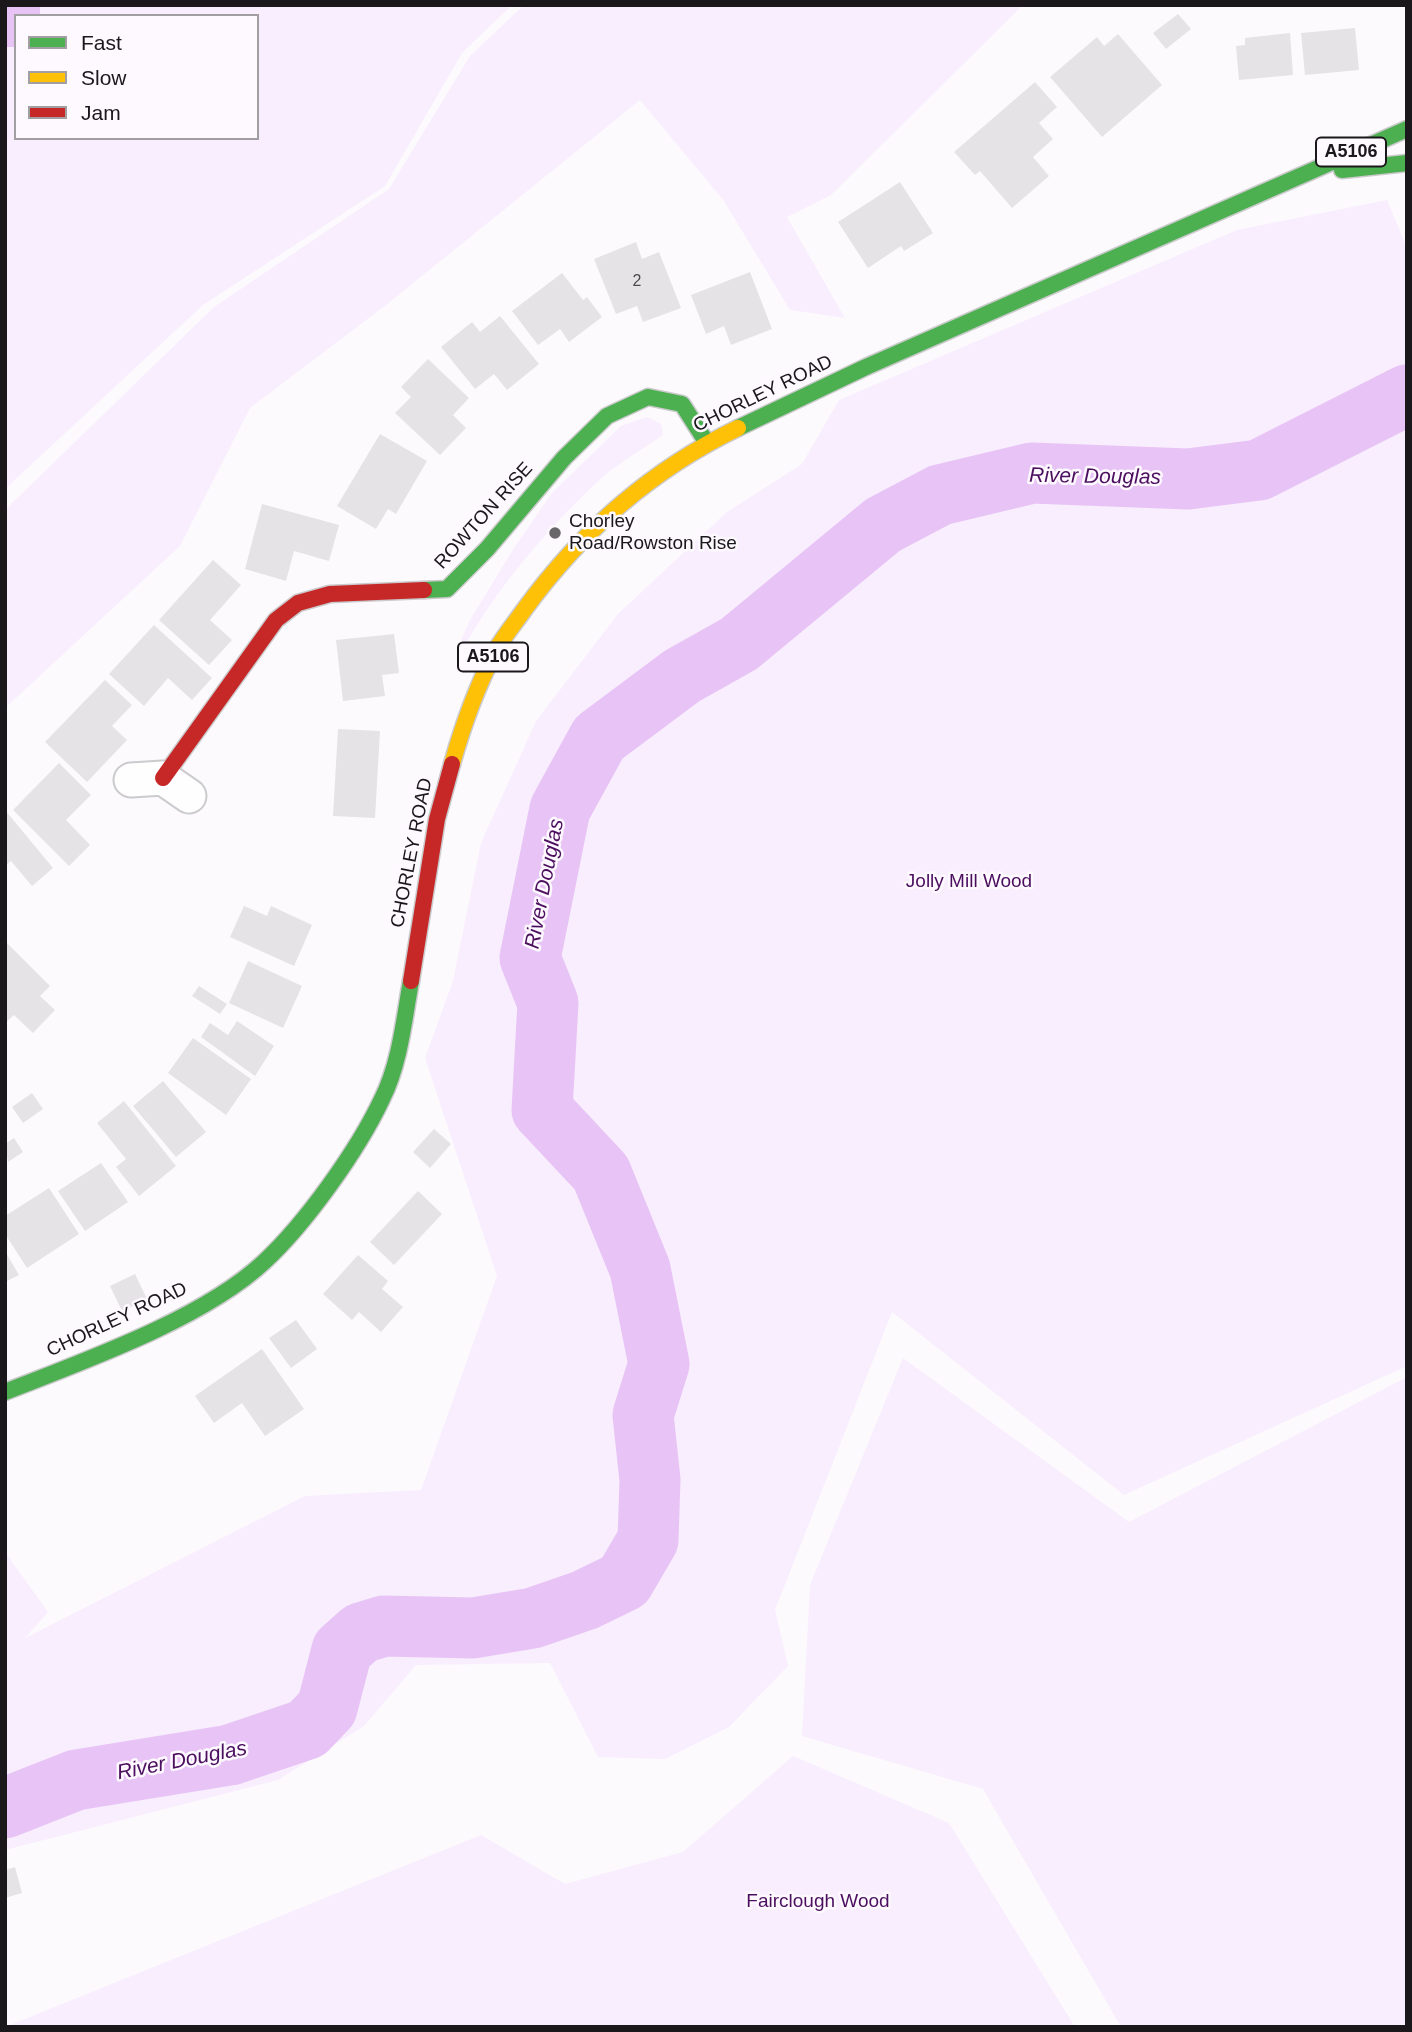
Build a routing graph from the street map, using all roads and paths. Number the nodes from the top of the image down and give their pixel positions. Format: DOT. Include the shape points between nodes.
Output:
graph roads {
  1 [pos="1407,128"];
  2 [pos="1407,163"];
  3 [pos="1295,176"];
  4 [pos="707,443"];
  5 [pos="161,785"];
  6 [pos="5,1392"];
  1 -- 3 [label="main road, CHORLEY ROAD / A5106"];
  2 -- 3 [label="main road, CHORLEY ROAD / A5106"];
  3 -- 4 [label="main road, CHORLEY ROAD / A5106"];
  4 -- 5 [label="main road, ROWTON RISE" via="682,404 648,397 607,416 447,589 330,594 298,603 276,620"];
  4 -- 6 [label="main road, CHORLEY ROAD / A5106" via="592,528 497,648 464,722 437,819 401,1040 383,1098 333,1181 264,1262 220,1293 173,1321"];
}
